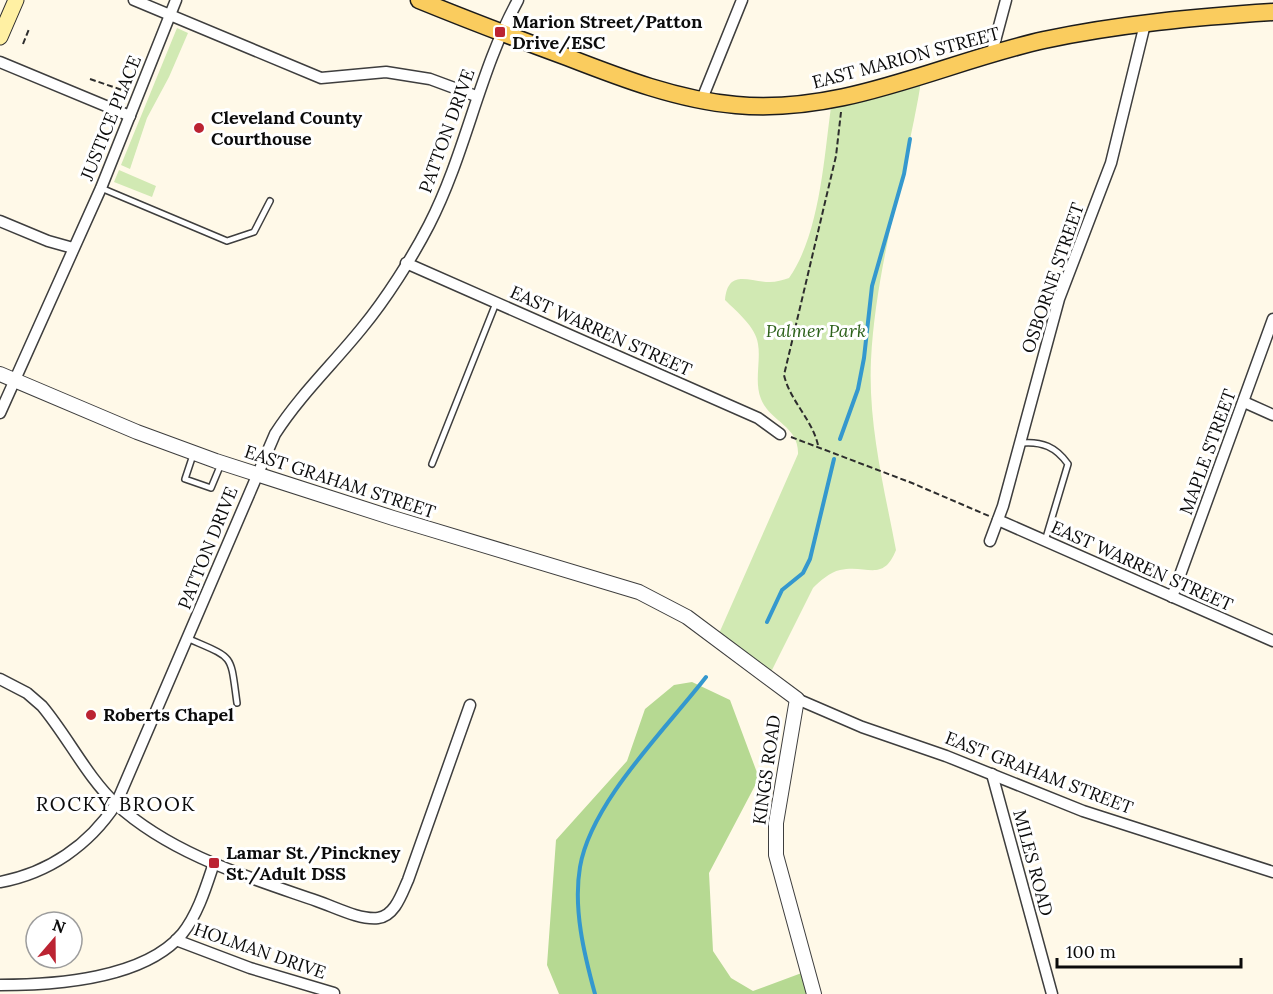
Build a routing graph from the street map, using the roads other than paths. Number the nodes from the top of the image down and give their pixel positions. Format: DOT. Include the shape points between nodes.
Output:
graph roads {
  1 [pos="16,0"];
  2 [pos="134,0"];
  3 [pos="176,0"];
  4 [pos="419,0"];
  5 [pos="518,0"];
  6 [pos="742,0"];
  7 [pos="1006,0"];
  8 [pos="1273,12"];
  9 [pos="170,15"];
  10 [pos="1145,24"];
  11 [pos="500,32"];
  12 [pos="0,37"];
  13 [pos="991,56"];
  14 [pos="0,63"];
  15 [pos="476,96"];
  16 [pos="702,99"];
  17 [pos="130,116"];
  18 [pos="101,188"];
  19 [pos="270,201"];
  20 [pos="0,220"];
  21 [pos="73,248"];
  22 [pos="406,262"];
  23 [pos="496,303"];
  24 [pos="1273,319"];
  25 [pos="0,374"];
  26 [pos="14,380"];
  27 [pos="1244,402"];
  28 [pos="0,413"];
  29 [pos="1273,416"];
  30 [pos="780,434"];
  31 [pos="1021,442"];
  32 [pos="194,453"];
  33 [pos="222,463"];
  34 [pos="432,464"];
  35 [pos="256,474"];
  36 [pos="998,520"];
  37 [pos="990,541"];
  38 [pos="1046,541"];
  39 [pos="1172,597"];
  40 [pos="674,609"];
  41 [pos="189,639"];
  42 [pos="1273,641"];
  43 [pos="0,680"];
  44 [pos="797,699"];
  45 [pos="237,703"];
  46 [pos="470,705"];
  47 [pos="992,774"];
  48 [pos="116,804"];
  49 [pos="214,863"];
  50 [pos="1273,872"];
  51 [pos="0,882"];
  52 [pos="176,940"];
  53 [pos="0,985"];
  54 [pos="334,993"];
  55 [pos="814,994"];
  56 [pos="1052,994"];
  1 -- 12 [label="main road"];
  2 -- 9 [label="street"];
  3 -- 9 [label="street, JUSTICE PLACE"];
  4 -- 11 [label="main road, EAST MARION STREET"];
  5 -- 11 [label="street, PATTON DRIVE"];
  6 -- 16 [label="street"];
  7 -- 13 [label="street"];
  8 -- 10 [label="main road, EAST MARION STREET"];
  9 -- 15 [label="street" via="321,78 386,72 430,79"];
  9 -- 17 [label="street, JUSTICE PLACE"];
  10 -- 13 [label="main road, EAST MARION STREET" via="1043,40"];
  10 -- 31 [label="street, OSBORNE STREET" via="1111,163 1059,299"];
  11 -- 15 [label="street, PATTON DRIVE"];
  11 -- 16 [label="main road, EAST MARION STREET" via="611,73"];
  13 -- 16 [label="main road, EAST MARION STREET" via="843,98 808,104 735,105"];
  14 -- 17 [label="street"];
  15 -- 22 [label="street, PATTON DRIVE" via="443,195"];
  17 -- 18 [label="street, JUSTICE PLACE"];
  18 -- 19 [label="lane" via="227,241 254,232"];
  18 -- 21 [label="street, JUSTICE PLACE"];
  20 -- 21 [label="street"];
  21 -- 26 [label="street, JUSTICE PLACE"];
  22 -- 23 [label="street, EAST WARREN STREET"];
  22 -- 35 [label="street, PATTON DRIVE" via="364,326 290,410"];
  23 -- 30 [label="street, EAST WARREN STREET" via="758,418"];
  23 -- 34 [label="lane"];
  24 -- 27 [label="street, MAPLE STREET"];
  25 -- 26 [label="street, EAST GRAHAM STREET"];
  26 -- 28 [label="street, JUSTICE PLACE"];
  26 -- 32 [label="street, EAST GRAHAM STREET"];
  27 -- 29 [label="street"];
  27 -- 39 [label="street, MAPLE STREET"];
  31 -- 36 [label="street, OSBORNE STREET"];
  31 -- 38 [label="lane" via="1036,441 1059,452 1068,464"];
  32 -- 33 [label="street, EAST GRAHAM STREET"];
  32 -- 33 [label="lane" via="185,479 211,488"];
  33 -- 35 [label="street, EAST GRAHAM STREET"];
  35 -- 40 [label="street, EAST GRAHAM STREET" via="600,579"];
  35 -- 41 [label="street, PATTON DRIVE"];
  36 -- 37 [label="street, OSBORNE STREET"];
  36 -- 38 [label="street, EAST WARREN STREET"];
  38 -- 39 [label="street, EAST WARREN STREET"];
  39 -- 42 [label="street, EAST WARREN STREET"];
  40 -- 44 [label="street, KINGS ROAD"];
  41 -- 45 [label="lane" via="227,657 232,664"];
  41 -- 48 [label="street, PATTON DRIVE"];
  43 -- 48 [label="street" via="27,693 42,706"];
  44 -- 47 [label="street, EAST GRAHAM STREET" via="861,727"];
  44 -- 55 [label="street, KINGS ROAD" via="776,823 776,855"];
  46 -- 49 [label="street" via="408,880 386,916 355,914"];
  47 -- 50 [label="street, EAST GRAHAM STREET" via="1122,824"];
  47 -- 56 [label="street, MILES ROAD"];
  48 -- 49 [label="street" via="169,841"];
  48 -- 51 [label="street, PATTON DRIVE" via="97,829 63,859"];
  49 -- 52 [label="street" via="191,921"];
  52 -- 53 [label="street" via="156,954 107,974 51,984"];
  52 -- 54 [label="street, HOLMAN DRIVE" via="250,968"];
}
